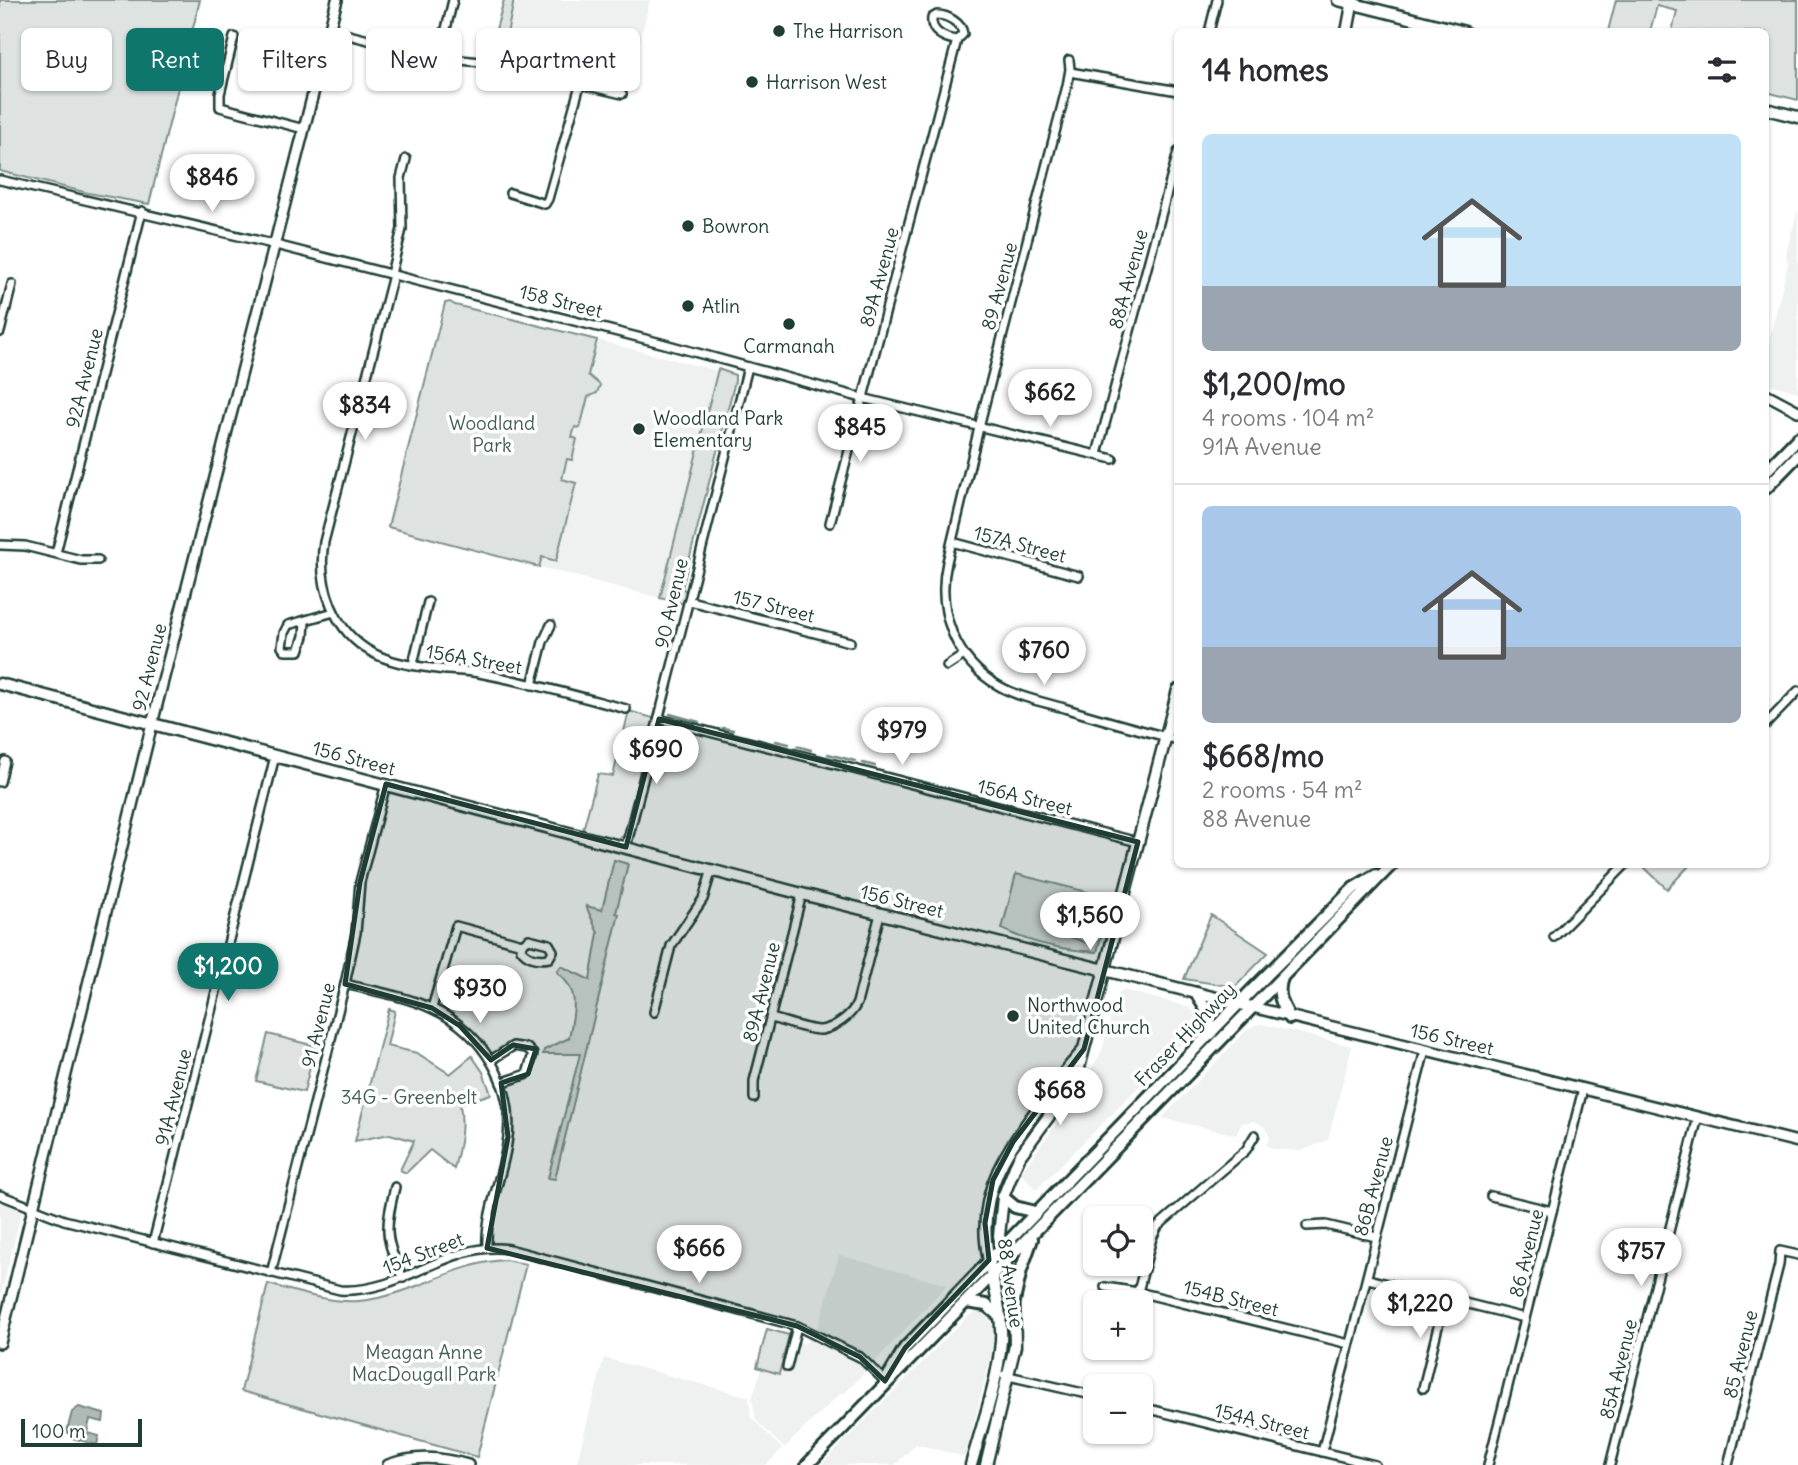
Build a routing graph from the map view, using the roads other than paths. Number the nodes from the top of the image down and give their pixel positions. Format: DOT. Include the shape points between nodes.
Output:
graph roads {
  1 [pos="337,0"];
  2 [pos="453,0"];
  3 [pos="1217,0"];
  4 [pos="1338,0"];
  5 [pos="1354,1"];
  6 [pos="330,28"];
  7 [pos="446,28"];
  8 [pos="1210,28"];
  9 [pos="1348,28"];
  10 [pos="1451,28"];
  11 [pos="234,37"];
  12 [pos="957,40"];
  13 [pos="1069,60"];
  14 [pos="1070,72"];
  15 [pos="1174,90"];
  16 [pos="314,91"];
  17 [pos="578,91"];
  18 [pos="608,91"];
  19 [pos="622,94"];
  20 [pos="1769,110"];
  21 [pos="1798,117"];
  22 [pos="304,129"];
  23 [pos="407,159"];
  24 [pos="1174,167"];
  25 [pos="0,180"];
  26 [pos="510,193"];
  27 [pos="142,212"];
  28 [pos="274,245"];
  29 [pos="392,274"];
  30 [pos="12,284"];
  31 [pos="0,332"];
  32 [pos="748,367"];
  33 [pos="1769,396"];
  34 [pos="862,398"];
  35 [pos="1798,411"];
  36 [pos="979,426"];
  37 [pos="1798,438"];
  38 [pos="1097,454"];
  39 [pos="1798,455"];
  40 [pos="1113,459"];
  41 [pos="1769,468"];
  42 [pos="1769,485"];
  43 [pos="830,523"];
  44 [pos="952,542"];
  45 [pos="0,545"];
  46 [pos="56,553"];
  47 [pos="99,560"];
  48 [pos="1079,576"];
  49 [pos="690,601"];
  50 [pos="428,602"];
  51 [pos="334,612"];
  52 [pos="305,622"];
  53 [pos="551,625"];
  54 [pos="850,642"];
  55 [pos="964,655"];
  56 [pos="413,664"];
  57 [pos="947,666"];
  58 [pos="0,684"];
  59 [pos="532,685"];
  60 [pos="1798,691"];
  61 [pos="1174,705"];
  62 [pos="626,709"];
  63 [pos="659,719"];
  64 [pos="1769,720"];
  65 [pos="152,724"];
  66 [pos="1166,736"];
  67 [pos="1174,739"];
  68 [pos="275,756"];
  69 [pos="5,761"];
  70 [pos="0,782"];
  71 [pos="386,784"];
  72 [pos="1138,842"];
  73 [pos="626,847"];
  74 [pos="1388,868"];
  75 [pos="1389,868"];
  76 [pos="1622,868"];
  77 [pos="712,869"];
  78 [pos="802,894"];
  79 [pos="880,914"];
  80 [pos="1554,937"];
  81 [pos="522,944"];
  82 [pos="1106,972"];
  83 [pos="1285,974"];
  84 [pos="345,984"];
  85 [pos="1196,993"];
  86 [pos="1239,1004"];
  87 [pos="1252,1007"];
  88 [pos="432,1008"];
  89 [pos="654,1012"];
  90 [pos="771,1018"];
  91 [pos="1290,1018"];
  92 [pos="1211,1034"];
  93 [pos="1084,1049"];
  94 [pos="1425,1050"];
  95 [pos="491,1060"];
  96 [pos="501,1083"];
  97 [pos="1583,1089"];
  98 [pos="754,1098"];
  99 [pos="1698,1117"];
  100 [pos="1255,1135"];
  101 [pos="1798,1142"];
  102 [pos="395,1187"];
  103 [pos="0,1195"];
  104 [pos="1491,1196"];
  105 [pos="1003,1197"];
  106 [pos="32,1207"];
  107 [pos="1552,1211"];
  108 [pos="1035,1212"];
  109 [pos="1307,1226"];
  110 [pos="1034,1233"];
  111 [pos="1376,1237"];
  112 [pos="153,1243"];
  113 [pos="487,1248"];
  114 [pos="1001,1248"];
  115 [pos="1798,1255"];
  116 [pos="989,1260"];
  117 [pos="1004,1264"];
  118 [pos="271,1273"];
  119 [pos="993,1275"];
  120 [pos="403,1279"];
  121 [pos="1368,1279"];
  122 [pos="1105,1287"];
  123 [pos="1125,1290"];
  124 [pos="1139,1290"];
  125 [pos="1153,1296"];
  126 [pos="1445,1298"];
  127 [pos="1014,1301"];
  128 [pos="966,1302"];
  129 [pos="1001,1317"];
  130 [pos="1525,1318"];
  131 [pos="797,1326"];
  132 [pos="0,1343"];
  133 [pos="1349,1344"];
  134 [pos="787,1367"];
  135 [pos="996,1373"];
  136 [pos="1009,1376"];
  137 [pos="885,1381"];
  138 [pos="1423,1388"];
  139 [pos="879,1392"];
  140 [pos="1083,1393"];
  141 [pos="1153,1410"];
  142 [pos="1322,1452"];
  143 [pos="388,1465"];
  144 [pos="468,1465"];
  145 [pos="807,1465"];
  146 [pos="971,1465"];
  147 [pos="986,1465"];
  148 [pos="1375,1465"];
  149 [pos="1488,1465"];
  150 [pos="1610,1465"];
  151 [pos="1728,1465"];
  1 -- 6 [label="street, 92 Avenue"];
  2 -- 7 [label="street"];
  3 -- 8 [label="street"];
  4 -- 5 [label="main road"];
  5 -- 9 [label="main road"];
  5 -- 10 [label="main road"];
  11 -- 22 [label="street" via="220,107"];
  12 -- 12 [label="street" via="963,34 959,25 940,14 934,16 931,24 935,31"];
  12 -- 34 [label="street, 89A Avenue"];
  13 -- 14 [label="street, 89 Avenue"];
  14 -- 15 [label="street"];
  14 -- 36 [label="street, 89 Avenue"];
  16 -- 22 [label="street, 92 Avenue"];
  17 -- 26 [label="street" via="552,194 544,204"];
  18 -- 19 [label="street"];
  20 -- 21 [label="main road"];
  22 -- 28 [label="street, 92 Avenue"];
  23 -- 29 [label="street" via="401,172 402,229"];
  24 -- 38 [label="street, 88A Avenue"];
  25 -- 27 [label="street, 158 Street"];
  27 -- 28 [label="street, 158 Street"];
  27 -- 46 [label="street, 92A Avenue"];
  28 -- 29 [label="street, 158 Street"];
  28 -- 65 [label="street, 92 Avenue"];
  29 -- 32 [label="street, 158 Street"];
  29 -- 51 [label="street" via="324,542 323,576"];
  30 -- 31 [label="street"];
  32 -- 34 [label="street, 158 Street"];
  32 -- 49 [label="street, 90 Avenue"];
  33 -- 35 [label="street"];
  34 -- 36 [label="street, 158 Street"];
  34 -- 43 [label="street, 89A Avenue"];
  36 -- 38 [label="street, 158 Street"];
  36 -- 44 [label="street, 89 Avenue"];
  37 -- 41 [label="main road"];
  38 -- 40 [label="street, 158 Street"];
  39 -- 42 [label="main road"];
  44 -- 48 [label="street, 157A Street"];
  44 -- 55 [label="street, 89 Avenue" via="943,583 944,603 950,629"];
  45 -- 46 [label="street"];
  46 -- 47 [label="street"];
  49 -- 54 [label="street, 157 Street"];
  49 -- 63 [label="street, 90 Avenue"];
  50 -- 56 [label="street"];
  51 -- 52 [label="street"];
  51 -- 56 [label="street, 156A Street" via="362,646 381,657"];
  52 -- 52 [label="street" via="286,627 285,651 299,652"];
  53 -- 59 [label="street"];
  55 -- 57 [label="street"];
  55 -- 66 [label="street" via="988,679 1011,692"];
  56 -- 59 [label="street, 156A Street"];
  58 -- 65 [label="main road, 156 Street"];
  59 -- 62 [label="street, 156A Street"];
  60 -- 64 [label="street"];
  61 -- 66 [label="main road, 88 Avenue"];
  63 -- 72 [label="street, 156A Street"];
  63 -- 73 [label="street, 90 Avenue"];
  65 -- 68 [label="main road, 156 Street"];
  65 -- 106 [label="street, 92 Avenue"];
  66 -- 67 [label="street"];
  66 -- 72 [label="main road, 88 Avenue"];
  68 -- 71 [label="main road, 156 Street"];
  68 -- 112 [label="street, 91A Avenue"];
  69 -- 70 [label="street"];
  71 -- 73 [label="main road, 156 Street"];
  71 -- 84 [label="street, 91 Avenue" via="360,882"];
  72 -- 82 [label="main road, 88 Avenue"];
  73 -- 77 [label="main road, 156 Street"];
  74 -- 86 [label="main road, Fraser Highway" via="1354,888"];
  75 -- 83 [label="main road, Fraser Highway"];
  76 -- 80 [label="street"];
  77 -- 78 [label="main road, 156 Street"];
  77 -- 89 [label="street" via="703,899 671,946"];
  78 -- 79 [label="main road, 156 Street"];
  78 -- 90 [label="street, 89A Avenue"];
  79 -- 82 [label="main road, 156 Street"];
  79 -- 90 [label="street" via="853,1011 820,1030"];
  81 -- 88 [label="street" via="456,926"];
  82 -- 85 [label="main road, 156 Street"];
  82 -- 93 [label="main road, 88 Avenue"];
  83 -- 87 [label="main road, Fraser Highway"];
  83 -- 91 [label="main road" via="1279,993"];
  84 -- 88 [label="street"];
  84 -- 118 [label="street, 91 Avenue"];
  85 -- 86 [label="main road, 156 Street"];
  85 -- 92 [label="main road" via="1208,1013"];
  86 -- 87 [label="main road, 156 Street"];
  86 -- 92 [label="main road, Fraser Highway"];
  87 -- 91 [label="street, 156 Street"];
  87 -- 110 [label="main road, Fraser Highway"];
  88 -- 95 [label="street" via="460,1026"];
  90 -- 98 [label="street, 89A Avenue" via="754,1081"];
  91 -- 94 [label="street, 156 Street"];
  92 -- 108 [label="main road, Fraser Highway"];
  93 -- 105 [label="main road, 88 Avenue" via="1076,1079 1019,1157"];
  93 -- 116 [label="main road, 88 Avenue" via="1000,1164 986,1216"];
  94 -- 97 [label="street, 156 Street"];
  94 -- 111 [label="street, 86B Avenue"];
  95 -- 96 [label="street"];
  95 -- 96 [label="street" via="513,1046 533,1054 527,1073"];
  96 -- 113 [label="street" via="508,1137 488,1222"];
  97 -- 99 [label="street, 156 Street"];
  97 -- 107 [label="street, 86 Avenue"];
  99 -- 101 [label="street, 156 Street"];
  99 -- 150 [label="street, 85A Avenue"];
  100 -- 124 [label="street" via="1246,1150 1157,1226"];
  102 -- 120 [label="street" via="387,1237"];
  103 -- 106 [label="street, 154 Street"];
  104 -- 107 [label="street"];
  105 -- 108 [label="main road" via="1015,1207"];
  105 -- 114 [label="main road, 88 Avenue"];
  106 -- 112 [label="street, 154 Street"];
  106 -- 132 [label="street, 92 Avenue"];
  107 -- 130 [label="street, 86 Avenue"];
  108 -- 114 [label="main road, Fraser Highway"];
  109 -- 111 [label="street" via="1326,1225"];
  110 -- 117 [label="main road, Fraser Highway"];
  110 -- 127 [label="main road"];
  111 -- 121 [label="street, 86B Avenue"];
  112 -- 118 [label="street, 154 Street"];
  113 -- 120 [label="street, 154 Street" via="463,1253"];
  113 -- 131 [label="street, 154 Street" via="519,1251"];
  114 -- 116 [label="main road, Fraser Highway"];
  114 -- 117 [label="main road, 88 Avenue"];
  115 -- 151 [label="street, 85 Avenue" via="1780,1251"];
  116 -- 119 [label="main road, 88 Avenue"];
  116 -- 137 [label="main road, Fraser Highway" via="905,1348"];
  117 -- 119 [label="main road, Fraser Highway"];
  117 -- 127 [label="main road, 88 Avenue"];
  118 -- 120 [label="street, 154 Street" via="340,1290 374,1288"];
  119 -- 128 [label="main road, Fraser Highway"];
  119 -- 129 [label="main road, 88 Avenue"];
  121 -- 126 [label="street"];
  121 -- 133 [label="street, 86B Avenue"];
  122 -- 123 [label="street, 154B Street"];
  125 -- 133 [label="street, 154B Street"];
  126 -- 130 [label="street"];
  126 -- 138 [label="street"];
  127 -- 136 [label="main road, 88 Avenue" via="1016,1340"];
  128 -- 129 [label="main road" via="985,1305"];
  128 -- 139 [label="main road, Fraser Highway"];
  129 -- 135 [label="main road, 88 Avenue"];
  130 -- 149 [label="street, 86 Avenue"];
  131 -- 134 [label="street"];
  131 -- 137 [label="street, 154 Street" via="860,1357"];
  133 -- 142 [label="street, 86B Avenue"];
  135 -- 136 [label="street"];
  135 -- 146 [label="main road, 88 Avenue"];
  136 -- 140 [label="street"];
  136 -- 147 [label="main road, 88 Avenue"];
  137 -- 139 [label="main road, Fraser Highway"];
  139 -- 145 [label="main road, Fraser Highway"];
  141 -- 142 [label="street, 154A Street"];
  142 -- 148 [label="street, 154A Street"];
  143 -- 144 [label="street" via="421,1457"];
}
